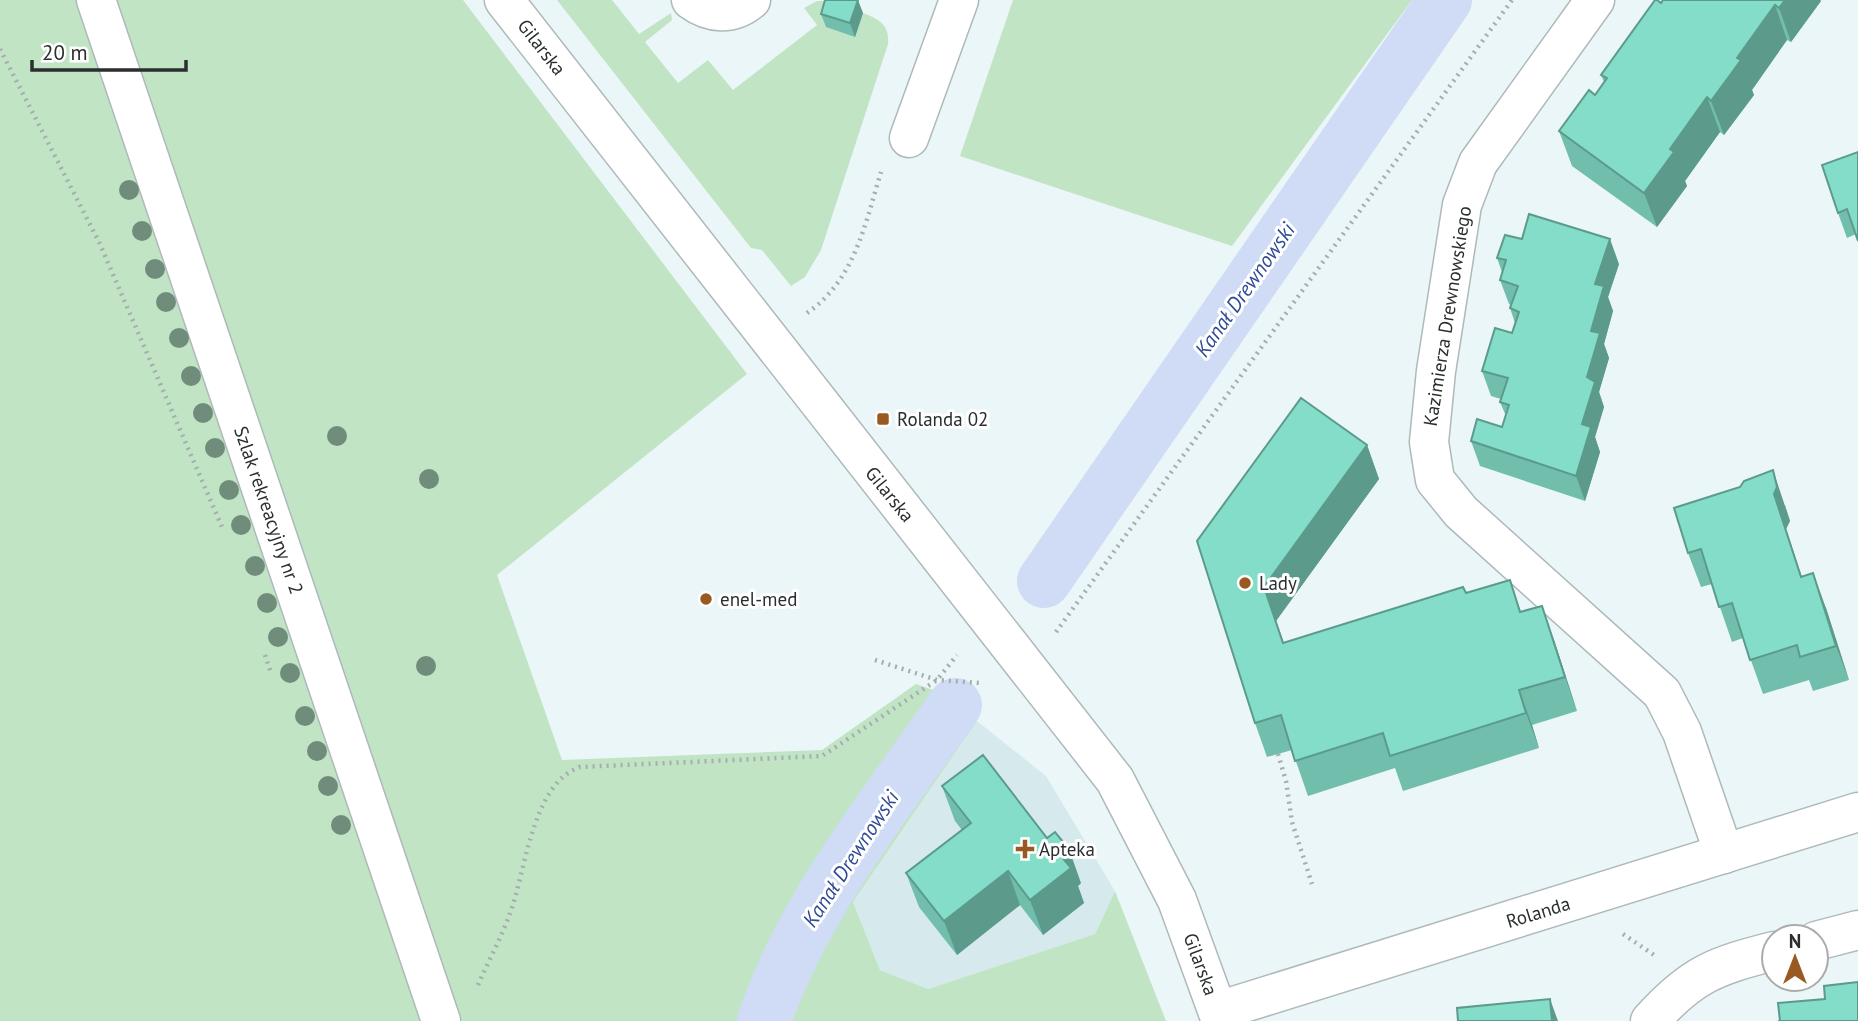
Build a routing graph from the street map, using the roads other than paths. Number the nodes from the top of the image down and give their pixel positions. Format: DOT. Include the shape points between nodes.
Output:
graph roads {
  1 [pos="96,0"];
  2 [pos="504,0"];
  3 [pos="691,0"];
  4 [pos="751,0"];
  5 [pos="1595,0"];
  6 [pos="954,1"];
  7 [pos="914,125"];
  8 [pos="1858,812"];
  9 [pos="1724,854"];
  10 [pos="1858,930"];
  11 [pos="1830,937"];
  12 [pos="1760,954"];
  13 [pos="1220,1016"];
  14 [pos="441,1021"];
  15 [pos="1650,1021"];
  1 -- 14 [label="street, Szlak rekreacyjny nr 2"];
  2 -- 13 [label="street, Gilarska" via="1115,780 1177,900"];
  3 -- 4 [label="street" via="722,12 739,9"];
  5 -- 9 [label="street, Kazimierza Drewnowskiego" via="1478,163 1462,205 1429,442 1435,480 1461,512 1662,693 1682,733"];
  6 -- 7 [label="street"];
  8 -- 9 [label="street, Rolanda"];
  9 -- 13 [label="street, Rolanda"];
  10 -- 11 [label="street"];
  12 -- 15 [label="street" via="1717,965 1674,994"];
}
